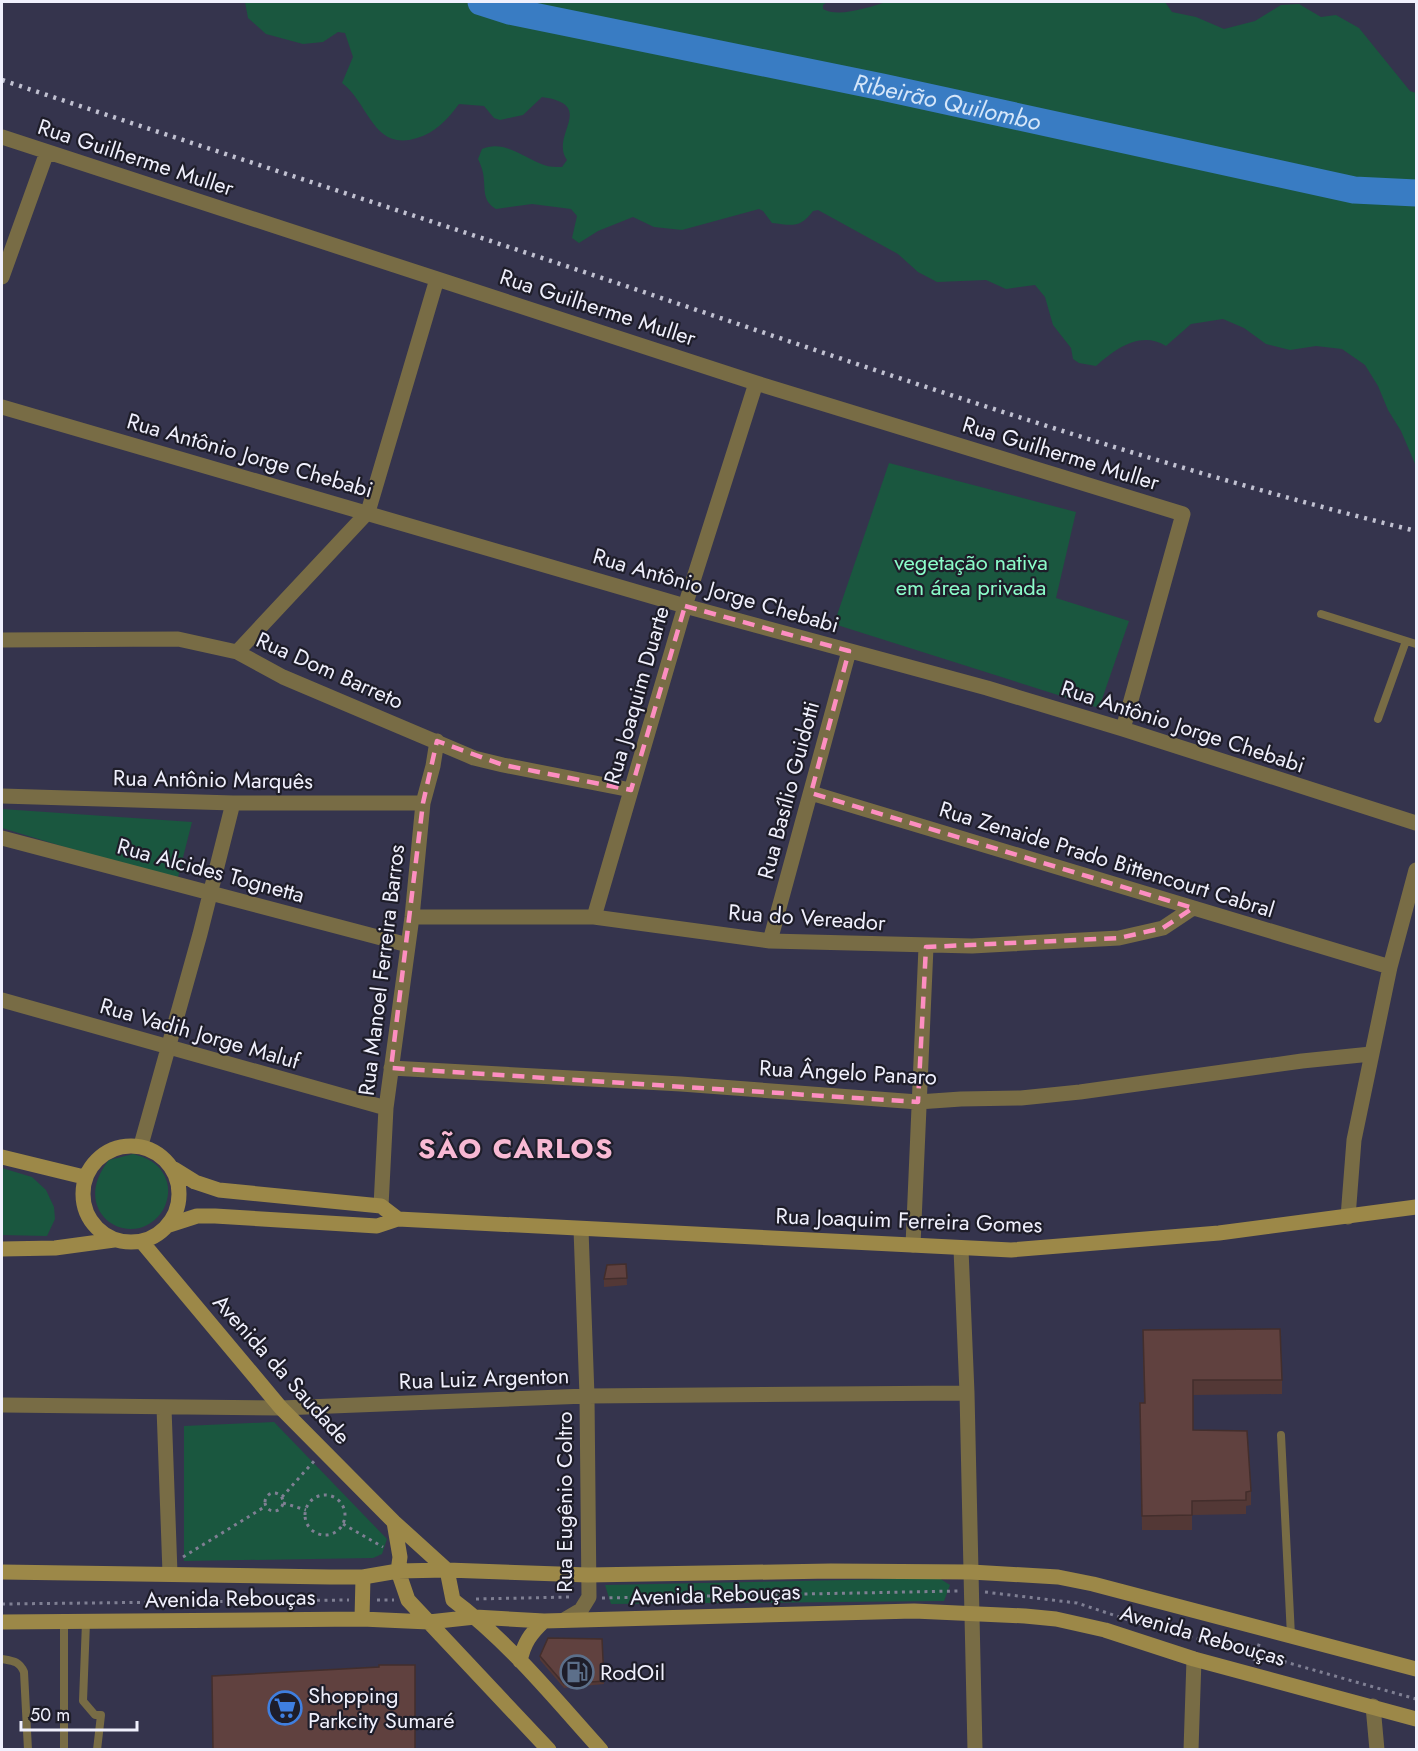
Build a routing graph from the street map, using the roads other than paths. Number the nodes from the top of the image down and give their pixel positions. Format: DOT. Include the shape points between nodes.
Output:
graph roads {
  1 [pos="2,137"];
  2 [pos="47,152"];
  3 [pos="2,277"];
  4 [pos="437,279"];
  5 [pos="756,383"];
  6 [pos="2,406"];
  7 [pos="368,512"];
  8 [pos="685,606"];
  9 [pos="1321,614"];
  10 [pos="2,640"];
  11 [pos="1407,641"];
  12 [pos="1416,644"];
  13 [pos="849,651"];
  14 [pos="237,652"];
  15 [pos="1378,719"];
  16 [pos="1123,729"];
  17 [pos="437,741"];
  18 [pos="631,790"];
  19 [pos="810,793"];
  20 [pos="2,796"];
  21 [pos="233,803"];
  22 [pos="423,803"];
  23 [pos="1416,823"];
  24 [pos="2,838"];
  25 [pos="1416,870"];
  26 [pos="210,892"];
  27 [pos="1193,908"];
  28 [pos="412,917"];
  29 [pos="594,917"];
  30 [pos="770,941"];
  31 [pos="408,945"];
  32 [pos="926,946"];
  33 [pos="1390,967"];
  34 [pos="2,1000"];
  35 [pos="168,1047"];
  36 [pos="1371,1054"];
  37 [pos="391,1068"];
  38 [pos="918,1102"];
  39 [pos="386,1108"];
  40 [pos="141,1145"];
  41 [pos="2,1157"];
  42 [pos="174,1169"];
  43 [pos="84,1178"];
  44 [pos="381,1206"];
  45 [pos="1416,1207"];
  46 [pos="1348,1218"];
  47 [pos="398,1219"];
  48 [pos="169,1225"];
  49 [pos="581,1228"];
  50 [pos="114,1240"];
  51 [pos="142,1242"];
  52 [pos="913,1245"];
  53 [pos="2,1249"];
  54 [pos="961,1249"];
  55 [pos="968,1393"];
  56 [pos="587,1396"];
  57 [pos="2,1405"];
  58 [pos="164,1408"];
  59 [pos="281,1408"];
  60 [pos="1281,1435"];
  61 [pos="394,1522"];
  62 [pos="399,1564"];
  63 [pos="170,1569"];
  64 [pos="447,1570"];
  65 [pos="2,1572"];
  66 [pos="971,1572"];
  67 [pos="588,1575"];
  68 [pos="363,1577"];
  69 [pos="972,1613"];
  70 [pos="475,1617"];
  71 [pos="362,1620"];
  72 [pos="564,1620"];
  73 [pos="544,1621"];
  74 [pos="2,1622"];
  75 [pos="64,1622"];
  76 [pos="86,1622"];
  77 [pos="429,1622"];
  78 [pos="1291,1636"];
  79 [pos="2,1659"];
  80 [pos="1194,1659"];
  81 [pos="520,1661"];
  82 [pos="1416,1669"];
  83 [pos="1373,1706"];
  84 [pos="1416,1719"];
  85 [pos="28,1749"];
  86 [pos="64,1749"];
  87 [pos="97,1749"];
  88 [pos="549,1749"];
  89 [pos="601,1749"];
  90 [pos="975,1749"];
  91 [pos="1191,1749"];
  92 [pos="1377,1749"];
  1 -- 2 [label="street, Rua Guilherme Muller"];
  2 -- 3 [label="street"];
  2 -- 4 [label="street, Rua Guilherme Muller"];
  4 -- 5 [label="street, Rua Guilherme Muller"];
  4 -- 7 [label="street"];
  5 -- 8 [label="street, Rua Joaquim Duarte"];
  5 -- 16 [label="street, Rua Guilherme Muller" via="1183,514"];
  6 -- 7 [label="street, Rua Antônio Jorge Chebabi"];
  7 -- 8 [label="street, Rua Antônio Jorge Chebabi"];
  7 -- 14 [label="street"];
  8 -- 13 [label="street, Rua Antônio Jorge Chebabi"];
  8 -- 18 [label="street, Rua Joaquim Duarte"];
  9 -- 11 [label="lane"];
  10 -- 14 [label="street, Rua Dom Barreto" via="178,639"];
  11 -- 12 [label="lane"];
  11 -- 15 [label="lane"];
  13 -- 16 [label="street, Rua Antônio Jorge Chebabi"];
  13 -- 19 [label="street, Rua Basílio Guidotti"];
  14 -- 17 [label="street, Rua Dom Barreto" via="283,677"];
  16 -- 23 [label="street, Rua Antônio Jorge Chebabi"];
  17 -- 18 [label="street, Rua Dom Barreto" via="474,758"];
  17 -- 22 [label="street, Rua Manoel Ferreira Barros"];
  18 -- 29 [label="street, Rua Joaquim Duarte"];
  19 -- 27 [label="street, Rua Zenaide Prado Bittencourt Cabral"];
  19 -- 30 [label="street, Rua Basílio Guidotti"];
  20 -- 21 [label="street, Rua Antônio Marquês"];
  21 -- 22 [label="street, Rua Antônio Marquês"];
  21 -- 26 [label="street"];
  22 -- 28 [label="street, Rua Manoel Ferreira Barros"];
  24 -- 26 [label="street, Rua Alcides Tognetta"];
  25 -- 33 [label="street"];
  26 -- 31 [label="street, Rua Alcides Tognetta"];
  26 -- 35 [label="street"];
  27 -- 32 [label="street, Rua do Vereador" via="1163,927 1119,938"];
  27 -- 33 [label="street, Rua Zenaide Prado Bittencourt Cabral"];
  28 -- 29 [label="street, Rua do Vereador"];
  28 -- 31 [label="street, Rua Manoel Ferreira Barros"];
  29 -- 30 [label="street, Rua do Vereador"];
  30 -- 32 [label="street, Rua do Vereador"];
  31 -- 37 [label="street, Rua Manoel Ferreira Barros"];
  32 -- 38 [label="street"];
  33 -- 36 [label="street"];
  34 -- 35 [label="street, Rua Vadih Jorge Maluf"];
  35 -- 39 [label="street, Rua Vadih Jorge Maluf"];
  35 -- 40 [label="street"];
  36 -- 38 [label="street, Rua Ângelo Panaro" via="1080,1092"];
  36 -- 46 [label="street" via="1354,1140"];
  37 -- 38 [label="street, Rua Ângelo Panaro"];
  37 -- 39 [label="street, Rua Manoel Ferreira Barros"];
  38 -- 52 [label="street"];
  39 -- 44 [label="street, Rua Manoel Ferreira Barros"];
  40 -- 42 [label="street" via="154,1150"];
  40 -- 43 [label="street" via="109,1150"];
  41 -- 43 [label="street"];
  42 -- 44 [label="street" via="219,1190"];
  42 -- 48 [label="street" via="179,1198"];
  43 -- 50 [label="street" via="86,1209 92,1222"];
  44 -- 47 [label="street"];
  45 -- 46 [label="street, Rua Joaquim Ferreira Gomes"];
  46 -- 54 [label="street, Rua Joaquim Ferreira Gomes" via="1011,1250"];
  47 -- 48 [label="street, Rua Joaquim Ferreira Gomes" via="377,1226 197,1216"];
  47 -- 49 [label="street, Rua Joaquim Ferreira Gomes"];
  48 -- 51 [label="street"];
  49 -- 52 [label="street, Rua Joaquim Ferreira Gomes"];
  49 -- 56 [label="street, Rua Eugênio Coltro"];
  50 -- 51 [label="street"];
  50 -- 53 [label="street" via="55,1248"];
  51 -- 59 [label="street, Avenida da Saudade"];
  52 -- 54 [label="street, Rua Joaquim Ferreira Gomes"];
  54 -- 55 [label="street"];
  55 -- 56 [label="street, Rua Luiz Argenton"];
  55 -- 66 [label="street"];
  56 -- 59 [label="street, Rua Luiz Argenton"];
  56 -- 67 [label="street, Rua Eugênio Coltro"];
  57 -- 58 [label="street, Rua Luiz Argenton"];
  58 -- 59 [label="street, Rua Luiz Argenton"];
  58 -- 63 [label="street"];
  59 -- 61 [label="street, Avenida da Saudade"];
  60 -- 78 [label="lane"];
  61 -- 62 [label="street"];
  61 -- 64 [label="street, Avenida da Saudade"];
  62 -- 64 [label="street, Avenida Rebouças"];
  62 -- 68 [label="street, Avenida Rebouças"];
  62 -- 77 [label="street" via="408,1600"];
  63 -- 65 [label="street, Avenida Rebouças"];
  63 -- 68 [label="street, Avenida Rebouças"];
  64 -- 67 [label="street, Avenida Rebouças"];
  64 -- 70 [label="street" via="453,1600"];
  66 -- 67 [label="street, Avenida Rebouças"];
  66 -- 69 [label="street"];
  66 -- 78 [label="street, Avenida Rebouças" via="1058,1577"];
  67 -- 72 [label="street, Rua Eugênio Coltro" via="586,1604"];
  68 -- 71 [label="street"];
  69 -- 72 [label="street, Avenida Rebouças"];
  69 -- 80 [label="street, Avenida Rebouças" via="1056,1619 1105,1630"];
  69 -- 90 [label="street"];
  70 -- 73 [label="street, Avenida Rebouças"];
  70 -- 77 [label="street, Avenida Rebouças"];
  70 -- 81 [label="street"];
  71 -- 76 [label="street, Avenida Rebouças"];
  71 -- 77 [label="street, Avenida Rebouças"];
  72 -- 73 [label="street, Avenida Rebouças"];
  73 -- 81 [label="street" via="530,1634"];
  74 -- 75 [label="street, Avenida Rebouças"];
  75 -- 76 [label="street, Avenida Rebouças"];
  75 -- 86 [label="lane"];
  76 -- 87 [label="lane" via="83,1701 94,1715 101,1715"];
  77 -- 88 [label="street"];
  78 -- 82 [label="street, Avenida Rebouças"];
  79 -- 85 [label="lane" via="15,1661 24,1672"];
  80 -- 83 [label="street, Avenida Rebouças"];
  80 -- 91 [label="street"];
  81 -- 89 [label="street"];
  83 -- 84 [label="street, Avenida Rebouças"];
  83 -- 92 [label="street"];
}
